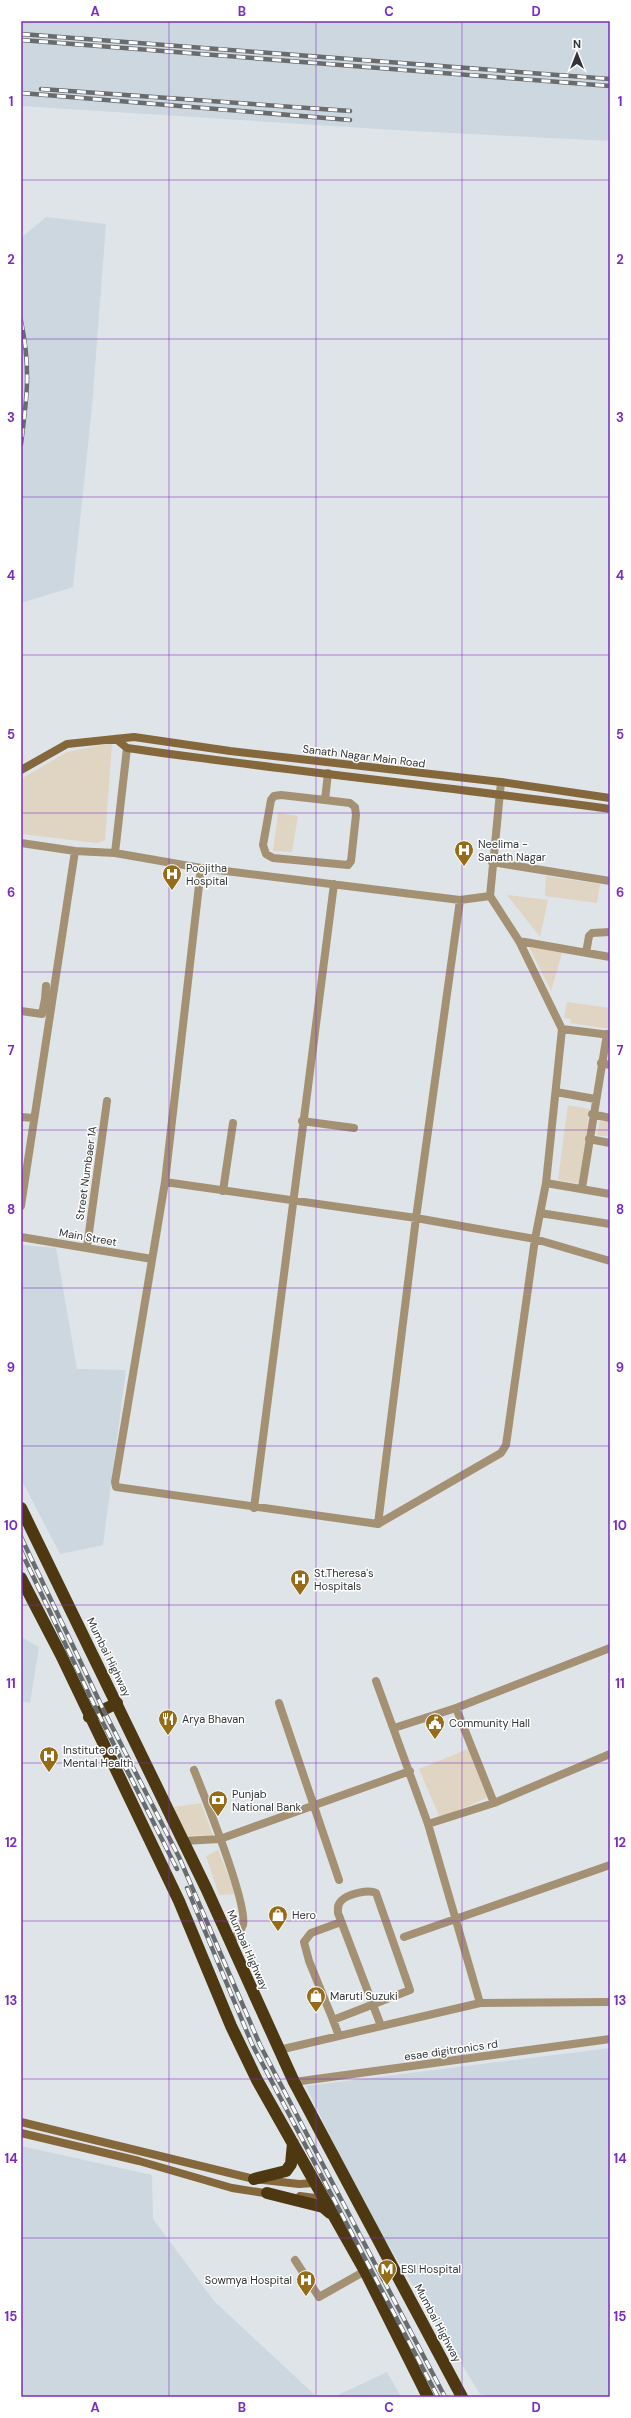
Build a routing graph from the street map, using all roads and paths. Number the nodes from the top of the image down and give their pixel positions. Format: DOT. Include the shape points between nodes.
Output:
graph roads {
  1 [pos="116,739"];
  2 [pos="127,748"];
  3 [pos="21,770"];
  4 [pos="328,773"];
  5 [pos="500,782"];
  6 [pos="499,794"];
  7 [pos="610,798"];
  8 [pos="325,800"];
  9 [pos="610,809"];
  10 [pos="21,843"];
  11 [pos="75,851"];
  12 [pos="115,853"];
  13 [pos="492,862"];
  14 [pos="201,868"];
  15 [pos="609,878"];
  16 [pos="334,884"];
  17 [pos="490,896"];
  18 [pos="460,900"];
  19 [pos="610,932"];
  20 [pos="518,941"];
  21 [pos="586,953"];
  22 [pos="610,956"];
  23 [pos="49,994"];
  24 [pos="21,1011"];
  25 [pos="562,1029"];
  26 [pos="608,1034"];
  27 [pos="606,1064"];
  28 [pos="556,1092"];
  29 [pos="595,1099"];
  30 [pos="107,1101"];
  31 [pos="592,1114"];
  32 [pos="21,1117"];
  33 [pos="33,1118"];
  34 [pos="610,1118"];
  35 [pos="302,1121"];
  36 [pos="233,1123"];
  37 [pos="354,1128"];
  38 [pos="589,1139"];
  39 [pos="610,1143"];
  40 [pos="165,1182"];
  41 [pos="546,1183"];
  42 [pos="582,1188"];
  43 [pos="223,1191"];
  44 [pos="610,1194"];
  45 [pos="292,1201"];
  46 [pos="21,1206"];
  47 [pos="540,1213"];
  48 [pos="416,1218"];
  49 [pos="610,1224"];
  50 [pos="21,1236"];
  51 [pos="535,1239"];
  52 [pos="87,1247"];
  53 [pos="152,1259"];
  54 [pos="610,1261"];
  55 [pos="21,1508"];
  56 [pos="254,1508"];
  57 [pos="378,1524"];
  58 [pos="21,1578"];
  59 [pos="610,1648"];
  60 [pos="376,1681"];
  61 [pos="117,1702"];
  62 [pos="279,1703"];
  63 [pos="456,1708"];
  64 [pos="89,1717"];
  65 [pos="394,1728"];
  66 [pos="610,1754"];
  67 [pos="194,1770"];
  68 [pos="410,1771"];
  69 [pos="494,1802"];
  70 [pos="315,1807"];
  71 [pos="428,1824"];
  72 [pos="220,1839"];
  73 [pos="183,1841"];
  74 [pos="610,1865"];
  75 [pos="339,1880"];
  76 [pos="456,1917"];
  77 [pos="342,1922"];
  78 [pos="404,1937"];
  79 [pos="230,1942"];
  80 [pos="610,2002"];
  81 [pos="480,2003"];
  82 [pos="373,2004"];
  83 [pos="333,2020"];
  84 [pos="381,2026"];
  85 [pos="339,2036"];
  86 [pos="610,2039"];
  87 [pos="279,2050"];
  88 [pos="294,2082"];
  89 [pos="21,2122"];
  90 [pos="21,2133"];
  91 [pos="294,2143"];
  92 [pos="254,2179"];
  93 [pos="314,2183"];
  94 [pos="267,2193"];
  95 [pos="323,2199"];
  96 [pos="334,2216"];
  97 [pos="295,2260"];
  98 [pos="365,2271"];
  99 [pos="428,2397"];
  100 [pos="462,2397"];
  1 -- 2 [label="street"];
  1 -- 3 [label="street, Sanath Nagar Main Road" via="67,744"];
  1 -- 5 [label="street, Sanath Nagar Main Road" via="134,737 230,751"];
  2 -- 4 [label="street" via="258,767"];
  2 -- 12 [label="street"];
  4 -- 6 [label="street"];
  4 -- 8 [label="street"];
  5 -- 6 [label="street"];
  5 -- 7 [label="street, Sanath Nagar Main Road"];
  6 -- 9 [label="street"];
  6 -- 13 [label="street"];
  8 -- 8 [label="street" via="355,806 354,838 351,861 348,865 273,858 266,854 264,845 271,800 274,796"];
  10 -- 11 [label="street"];
  11 -- 12 [label="street"];
  11 -- 23 [label="street"];
  12 -- 14 [label="street"];
  13 -- 15 [label="street"];
  13 -- 17 [label="street"];
  14 -- 16 [label="street"];
  14 -- 40 [label="street"];
  16 -- 18 [label="street"];
  16 -- 35 [label="street"];
  17 -- 18 [label="street"];
  17 -- 20 [label="street"];
  18 -- 48 [label="street"];
  19 -- 21 [label="street" via="592,933 589,936"];
  20 -- 21 [label="street"];
  20 -- 25 [label="street"];
  21 -- 22 [label="street"];
  23 -- 24 [label="street" via="42,1014"];
  23 -- 33 [label="street"];
  25 -- 26 [label="street"];
  25 -- 28 [label="street"];
  26 -- 27 [label="street"];
  27 -- 29 [label="street"];
  28 -- 29 [label="street"];
  28 -- 41 [label="street"];
  29 -- 31 [label="street"];
  30 -- 52 [label="street, Street Numbaer 1A"];
  31 -- 34 [label="street"];
  31 -- 38 [label="street"];
  32 -- 33 [label="street"];
  33 -- 46 [label="street"];
  35 -- 37 [label="street"];
  35 -- 45 [label="street"];
  36 -- 43 [label="street"];
  38 -- 39 [label="street"];
  38 -- 42 [label="street"];
  40 -- 43 [label="street"];
  40 -- 53 [label="street"];
  41 -- 42 [label="street"];
  41 -- 47 [label="street"];
  42 -- 44 [label="street"];
  43 -- 45 [label="street"];
  45 -- 48 [label="street"];
  45 -- 56 [label="street"];
  47 -- 49 [label="street"];
  47 -- 51 [label="street"];
  48 -- 51 [label="street"];
  48 -- 57 [label="street"];
  50 -- 52 [label="street, Main Street"];
  51 -- 54 [label="street"];
  51 -- 57 [label="street" via="504,1450"];
  52 -- 53 [label="street, Main Street"];
  53 -- 56 [label="street" via="116,1487"];
  55 -- 61 [label="highway, Mumbai Highway"];
  56 -- 57 [label="street"];
  58 -- 64 [label="highway" via="61,1655"];
  59 -- 63 [label="street"];
  60 -- 65 [label="street"];
  61 -- 64 [label="highway"];
  61 -- 73 [label="highway, Mumbai Highway"];
  62 -- 70 [label="street"];
  63 -- 65 [label="street"];
  63 -- 69 [label="street"];
  64 -- 91 [label="highway" via="179,1901 231,2026 257,2080"];
  65 -- 68 [label="street"];
  66 -- 69 [label="street"];
  67 -- 72 [label="street"];
  68 -- 70 [label="street"];
  68 -- 71 [label="street"];
  69 -- 71 [label="street"];
  70 -- 72 [label="street"];
  70 -- 75 [label="street"];
  71 -- 76 [label="street"];
  72 -- 73 [label="street"];
  72 -- 79 [label="street" via="239,1899 243,1924 240,1933"];
  73 -- 79 [label="highway, Mumbai Highway"];
  74 -- 76 [label="street"];
  76 -- 78 [label="street"];
  76 -- 81 [label="street"];
  77 -- 82 [label="street"];
  77 -- 82 [label="street" via="338,1906 342,1900 367,1891 376,1893 410,1990"];
  77 -- 83 [label="street" via="311,1933 304,1942"];
  79 -- 87 [label="highway, Mumbai Highway"];
  80 -- 81 [label="street"];
  81 -- 84 [label="street"];
  82 -- 83 [label="street"];
  82 -- 84 [label="street"];
  83 -- 85 [label="street"];
  84 -- 85 [label="street"];
  85 -- 87 [label="street"];
  86 -- 88 [label="street, esae digitronics rd"];
  87 -- 88 [label="highway, Mumbai Highway"];
  88 -- 100 [label="highway, Mumbai Highway"];
  89 -- 92 [label="street"];
  90 -- 94 [label="street" via="232,2188"];
  91 -- 92 [label="highway" via="291,2164 286,2171"];
  91 -- 93 [label="highway"];
  92 -- 93 [label="street"];
  93 -- 95 [label="highway"];
  94 -- 95 [label="street"];
  94 -- 96 [label="highway" via="323,2207"];
  95 -- 96 [label="highway"];
  96 -- 98 [label="highway"];
  97 -- 98 [label="street" via="319,2297"];
  98 -- 99 [label="highway"];
}
